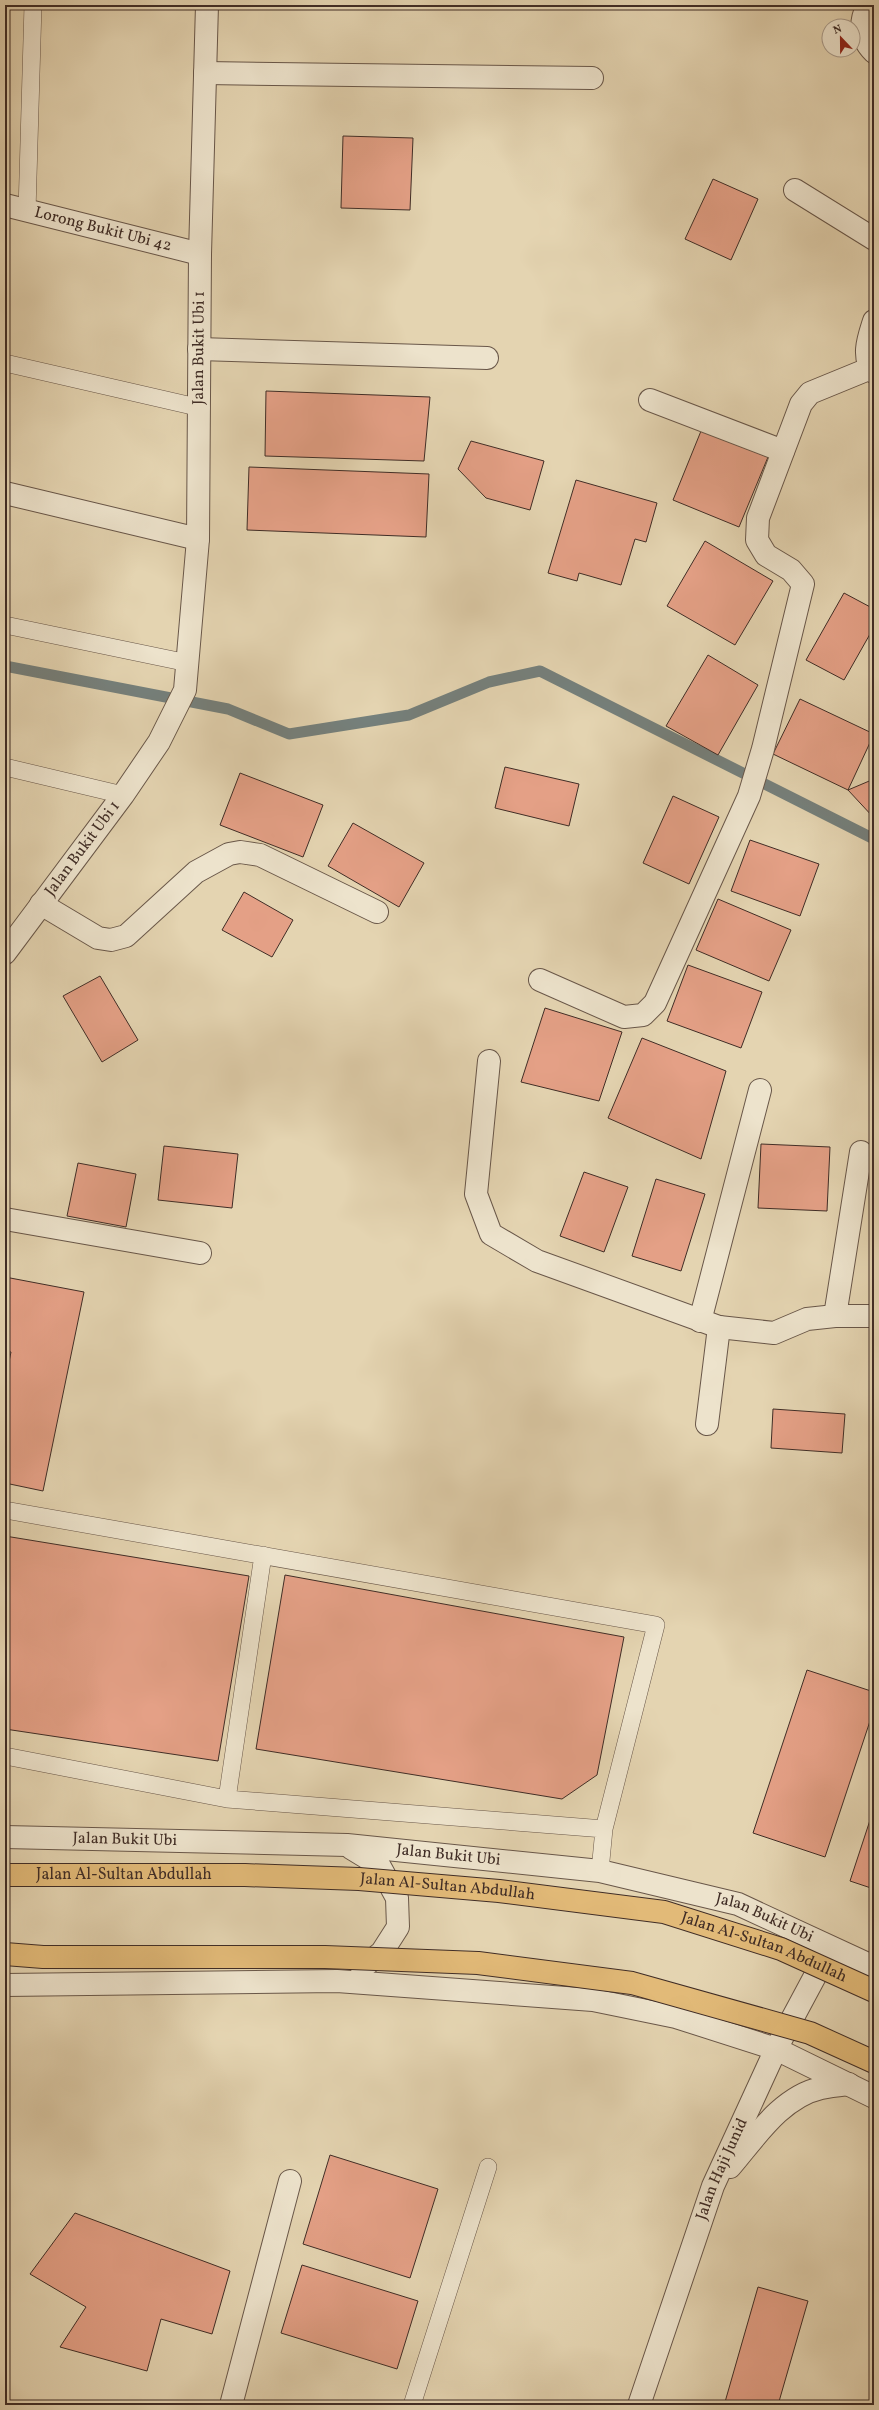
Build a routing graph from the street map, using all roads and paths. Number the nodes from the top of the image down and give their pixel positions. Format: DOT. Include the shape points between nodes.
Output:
graph roads {
  1 [pos="33,5"];
  2 [pos="207,5"];
  3 [pos="868,5"];
  4 [pos="874,52"];
  5 [pos="205,73"];
  6 [pos="592,78"];
  7 [pos="795,190"];
  8 [pos="5,205"];
  9 [pos="27,211"];
  10 [pos="874,240"];
  11 [pos="200,254"];
  12 [pos="874,321"];
  13 [pos="199,350"];
  14 [pos="487,358"];
  15 [pos="5,363"];
  16 [pos="872,370"];
  17 [pos="650,400"];
  18 [pos="201,408"];
  19 [pos="784,451"];
  20 [pos="5,493"];
  21 [pos="198,539"];
  22 [pos="5,625"];
  23 [pos="188,663"];
  24 [pos="5,767"];
  25 [pos="123,795"];
  26 [pos="41,904"];
  27 [pos="377,912"];
  28 [pos="5,952"];
  29 [pos="540,980"];
  30 [pos="489,1061"];
  31 [pos="760,1090"];
  32 [pos="861,1152"];
  33 [pos="5,1219"];
  34 [pos="200,1253"];
  35 [pos="835,1316"];
  36 [pos="874,1316"];
  37 [pos="709,1324"];
  38 [pos="707,1424"];
  39 [pos="5,1510"];
  40 [pos="263,1555"];
  41 [pos="5,1756"];
  42 [pos="227,1799"];
  43 [pos="604,1829"];
  44 [pos="5,1837"];
  45 [pos="347,1846"];
  46 [pos="600,1872"];
  47 [pos="5,1875"];
  48 [pos="832,1945"];
  49 [pos="5,1954"];
  50 [pos="874,1967"];
  51 [pos="337,1981"];
  52 [pos="5,1985"];
  53 [pos="874,1991"];
  54 [pos="776,2048"];
  55 [pos="874,2062"];
  56 [pos="849,2084"];
  57 [pos="874,2097"];
  58 [pos="488,2167"];
  59 [pos="290,2181"];
  60 [pos="713,2186"];
  61 [pos="231,2405"];
  62 [pos="412,2405"];
  63 [pos="639,2405"];
  1 -- 9 [label="lane"];
  2 -- 5 [label="street, Jalan Bukit Ubi 1"];
  3 -- 4 [label="street" via="862,17 864,41"];
  5 -- 6 [label="street"];
  5 -- 11 [label="street, Jalan Bukit Ubi 1"];
  7 -- 10 [label="street"];
  8 -- 9 [label="street, Lorong Bukit Ubi 42"];
  9 -- 11 [label="street, Lorong Bukit Ubi 42"];
  11 -- 13 [label="street, Jalan Bukit Ubi 1"];
  12 -- 16 [label="street" via="866,346"];
  13 -- 14 [label="street"];
  13 -- 18 [label="street, Jalan Bukit Ubi 1"];
  15 -- 18 [label="lane"];
  16 -- 19 [label="street" via="810,393 801,404"];
  17 -- 19 [label="street"];
  18 -- 21 [label="street, Jalan Bukit Ubi 1"];
  19 -- 29 [label="street" via="758,518 756,540 766,555 791,570 803,584 749,796 655,1003 642,1015 624,1017"];
  20 -- 21 [label="street"];
  21 -- 23 [label="street, Jalan Bukit Ubi 1"];
  22 -- 23 [label="lane"];
  23 -- 25 [label="street, Jalan Bukit Ubi 1" via="185,690 158,742"];
  24 -- 25 [label="lane"];
  25 -- 26 [label="street, Jalan Bukit Ubi 1"];
  26 -- 27 [label="street" via="98,938 110,940 126,936 196,872 229,854 240,852 260,855"];
  26 -- 28 [label="street, Jalan Bukit Ubi 1"];
  30 -- 37 [label="street" via="476,1194 491,1234 537,1261"];
  31 -- 37 [label="street"];
  32 -- 35 [label="street"];
  33 -- 34 [label="street"];
  35 -- 36 [label="street"];
  35 -- 37 [label="street" via="807,1319 774,1333"];
  37 -- 38 [label="street"];
  39 -- 40 [label="lane"];
  40 -- 42 [label="lane"];
  40 -- 43 [label="lane" via="656,1625"];
  41 -- 42 [label="lane"];
  42 -- 43 [label="lane"];
  43 -- 46 [label="lane"];
  44 -- 45 [label="street, Jalan Bukit Ubi"];
  45 -- 46 [label="street, Jalan Bukit Ubi"];
  45 -- 51 [label="street" via="379,1866 397,1898 398,1927 382,1952 361,1968"];
  46 -- 48 [label="street, Jalan Bukit Ubi" via="738,1904"];
  47 -- 53 [label="main road, Jalan Al-Sultan Abdullah, bridge" via="245,1875 359,1879 499,1891 664,1912 781,1949"];
  48 -- 50 [label="street, Jalan Bukit Ubi"];
  48 -- 54 [label="street, Jalan Haji Junid"];
  49 -- 55 [label="main road, bridge" via="51,1957 325,1957 478,1963 632,1983 810,2033"];
  51 -- 52 [label="street"];
  51 -- 54 [label="street" via="593,2000 676,2017"];
  54 -- 56 [label="street"];
  54 -- 60 [label="street, Jalan Haji Junid"];
  56 -- 57 [label="street"];
  56 -- 60 [label="street" via="820,2088 783,2108"];
  58 -- 62 [label="lane"];
  59 -- 61 [label="street"];
  60 -- 63 [label="street, Jalan Haji Junid"];
}
